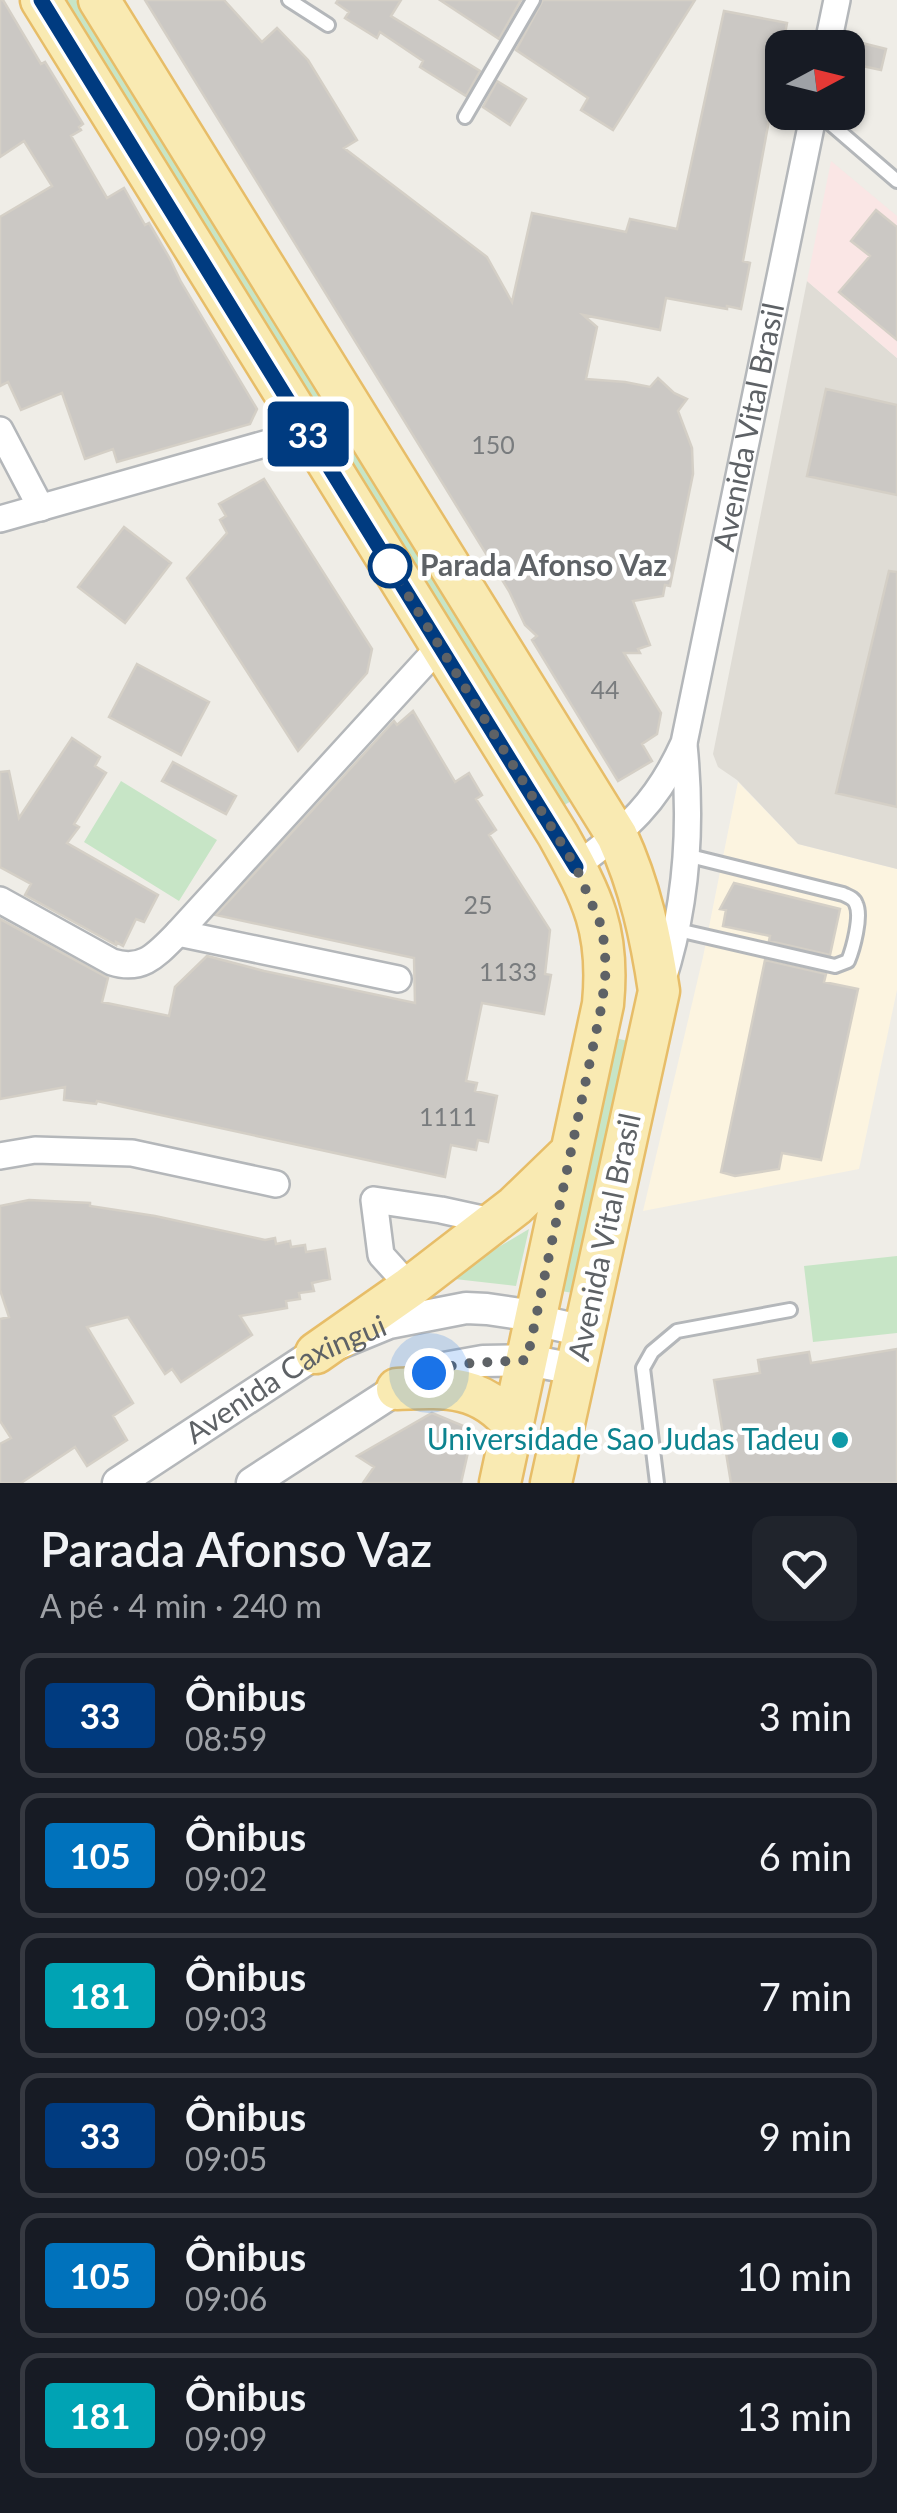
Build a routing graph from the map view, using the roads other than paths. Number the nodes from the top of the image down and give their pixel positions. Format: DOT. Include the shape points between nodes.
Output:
graph roads {
  1 [pos="41,0"];
  2 [pos="98,0"];
  3 [pos="289,0"];
  4 [pos="534,0"];
  5 [pos="837,0"];
  6 [pos="328,25"];
  7 [pos="831,30"];
  8 [pos="465,117"];
  9 [pos="812,130"];
  10 [pos="837,130"];
  11 [pos="897,180"];
  12 [pos="0,430"];
  13 [pos="307,432"];
  14 [pos="41,508"];
  15 [pos="0,519"];
  16 [pos="440,646"];
  17 [pos="684,743"];
  18 [pos="617,836"];
  19 [pos="686,855"];
  20 [pos="576,867"];
  21 [pos="0,900"];
  22 [pos="678,930"];
  23 [pos="178,933"];
  24 [pos="398,979"];
  25 [pos="659,991"];
  26 [pos="571,1152"];
  27 [pos="0,1156"];
  28 [pos="276,1184"];
  29 [pos="496,1222"];
  30 [pos="410,1287"];
  31 [pos="790,1310"];
  32 [pos="536,1320"];
  33 [pos="580,1350"];
  34 [pos="316,1353"];
  35 [pos="527,1360"];
  36 [pos="397,1389"];
  37 [pos="513,1425"];
  38 [pos="150,1472"];
  39 [pos="118,1483"];
  40 [pos="252,1483"];
  41 [pos="500,1483"];
  42 [pos="551,1483"];
  43 [pos="657,1483"];
  1 -- 13 [label="main road, Avenida Vital Brasil"];
  2 -- 18 [label="main road"];
  3 -- 6 [label="lane"];
  4 -- 8 [label="lane"];
  5 -- 7 [label="street"];
  9 -- 17 [label="street, Avenida Vital Brasil"];
  10 -- 11 [label="lane"];
  12 -- 14 [label="street"];
  13 -- 14 [label="street"];
  13 -- 16 [label="main road, Avenida Vital Brasil"];
  14 -- 15 [label="street"];
  16 -- 20 [label="main road, Avenida Vital Brasil"];
  16 -- 23 [label="street"];
  17 -- 18 [label="street, Avenida Vital Brasil" via="660,790"];
  17 -- 19 [label="street, Avenida Vital Brasil"];
  18 -- 20 [label="street"];
  18 -- 25 [label="main road, Avenida Vital Brasil" via="641,896"];
  19 -- 22 [label="street, Avenida Vital Brasil"];
  19 -- 22 [label="lane" via="843,894 856,904 856,927 848,961 834,966"];
  20 -- 26 [label="main road, Avenida Vital Brasil" via="600,923 606,969"];
  21 -- 23 [label="street" via="125,966 144,962"];
  22 -- 25 [label="street, Avenida Vital Brasil"];
  23 -- 24 [label="street"];
  25 -- 33 [label="main road, Avenida Vital Brasil"];
  26 -- 29 [label="main road"];
  26 -- 32 [label="main road, Avenida Vital Brasil"];
  27 -- 28 [label="street" via="35,1150 132,1153"];
  29 -- 30 [label="main road"];
  29 -- 30 [label="street" via="374,1200 381,1255"];
  30 -- 34 [label="main road"];
  31 -- 43 [label="lane" via="677,1331 652,1352 643,1368"];
  32 -- 33 [label="street, Avenida Caxingui"];
  32 -- 34 [label="street, Avenida Caxingui" via="466,1308 388,1323"];
  32 -- 35 [label="main road, Avenida Vital Brasil"];
  33 -- 35 [label="street, Avenida Caxingui"];
  33 -- 42 [label="main road, Avenida Vital Brasil"];
  34 -- 38 [label="street, Avenida Caxingui"];
  35 -- 36 [label="street, Avenida Caxingui" via="458,1364"];
  35 -- 37 [label="main road, Avenida Vital Brasil"];
  36 -- 37 [label="main road" via="471,1393 502,1410"];
  36 -- 40 [label="street, Avenida Caxingui"];
  37 -- 41 [label="main road, Avenida Vital Brasil"];
  38 -- 39 [label="street, Avenida Caxingui"];
}
